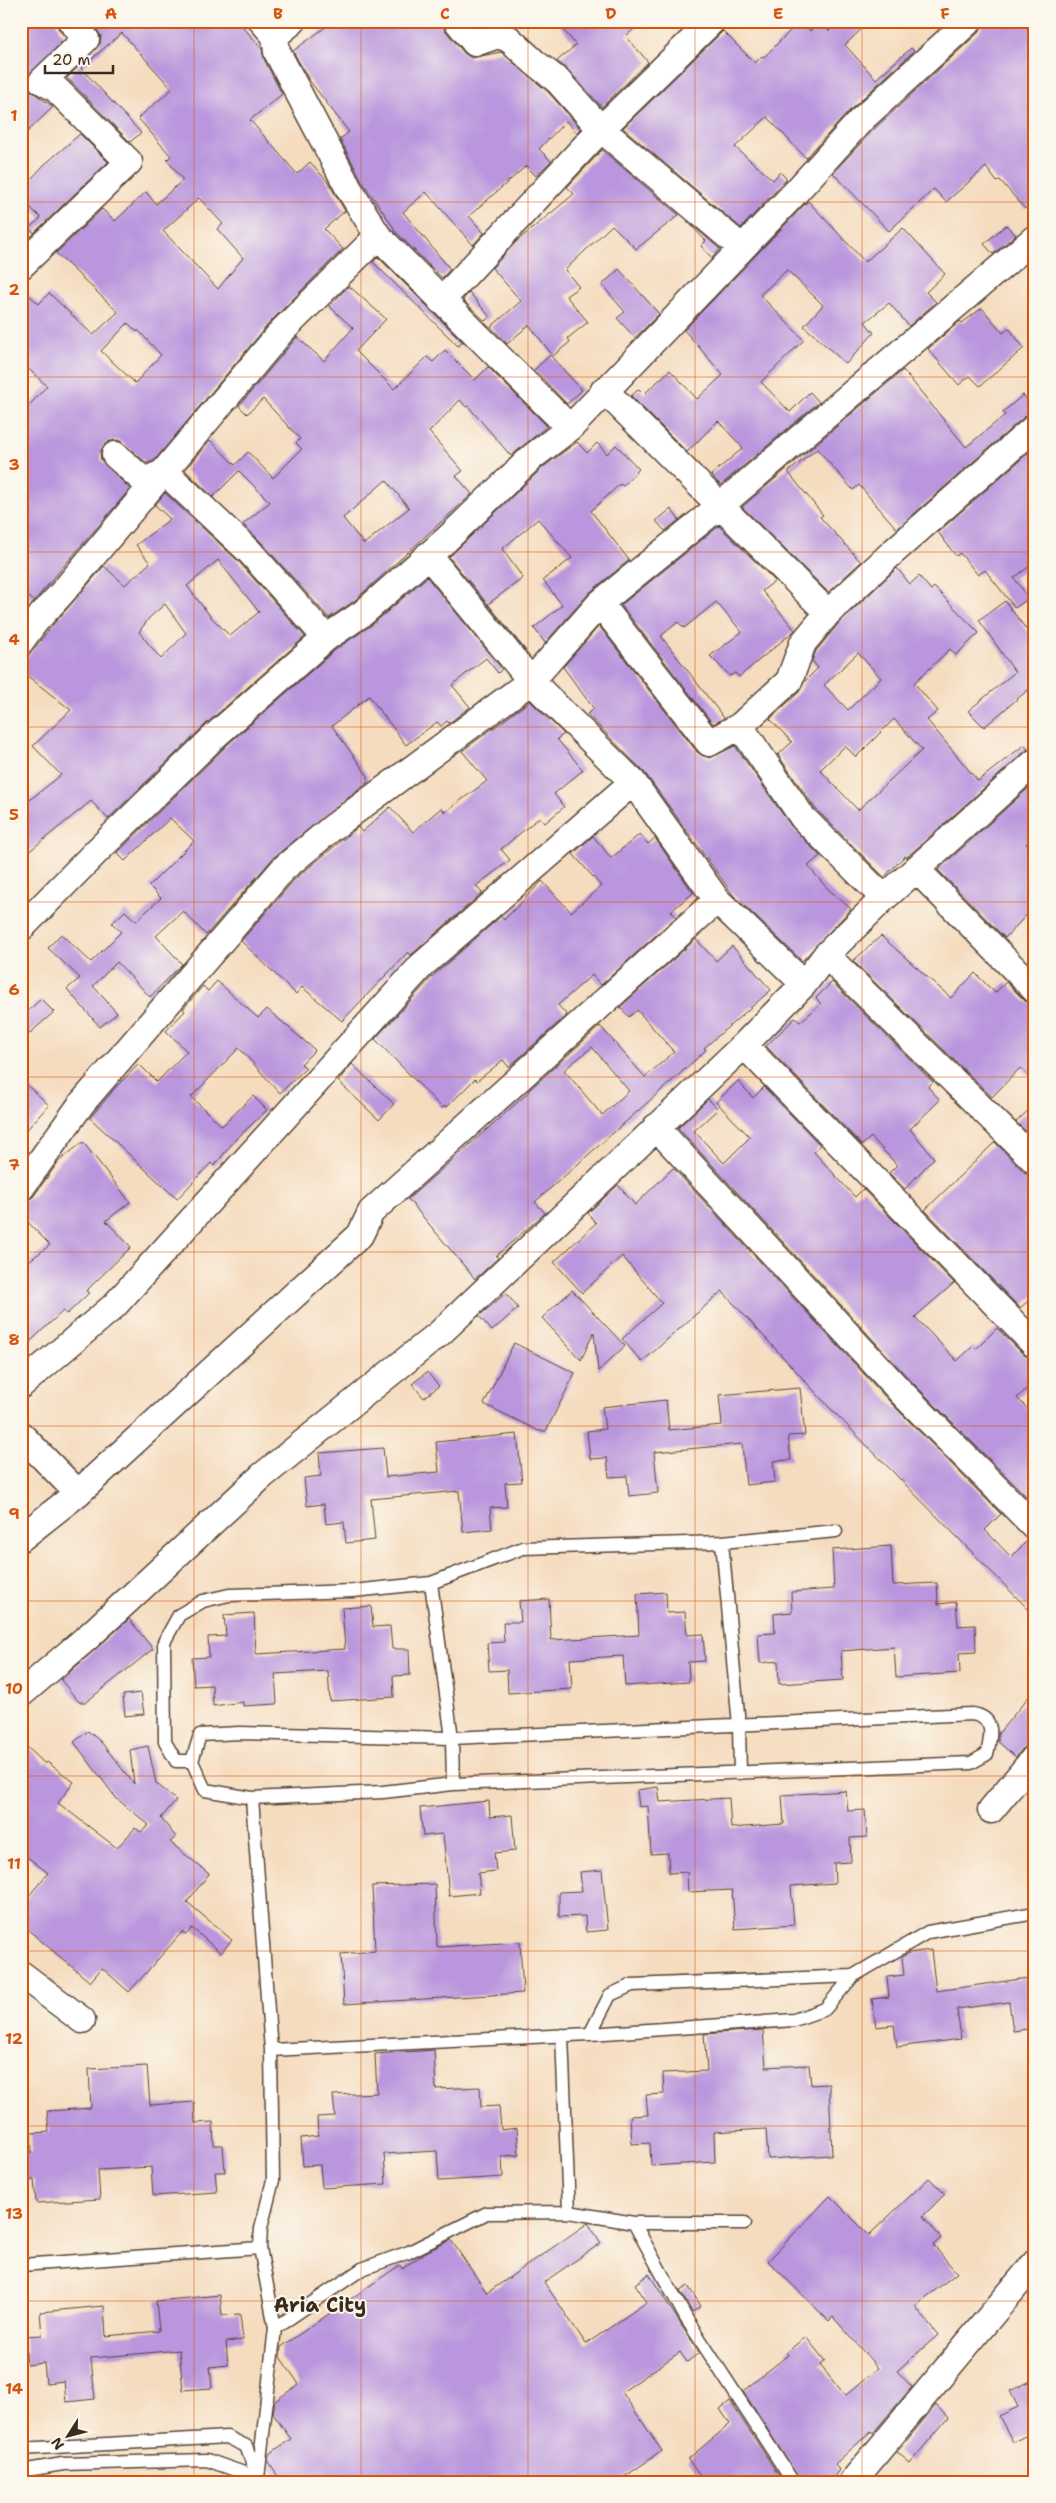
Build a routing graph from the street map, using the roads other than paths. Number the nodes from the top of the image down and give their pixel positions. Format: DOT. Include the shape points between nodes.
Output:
graph roads {
  1 [pos="71,21"];
  2 [pos="457,21"];
  3 [pos="712,21"];
  4 [pos="969,21"];
  5 [pos="277,26"];
  6 [pos="601,128"];
  7 [pos="378,236"];
  8 [pos="1035,238"];
  9 [pos="742,248"];
  10 [pos="21,266"];
  11 [pos="441,301"];
  12 [pos="604,390"];
  13 [pos="1035,427"];
  14 [pos="570,428"];
  15 [pos="114,455"];
  16 [pos="165,472"];
  17 [pos="722,505"];
  18 [pos="428,555"];
  19 [pos="600,603"];
  20 [pos="828,613"];
  21 [pos="26,625"];
  22 [pos="326,638"];
  23 [pos="531,681"];
  24 [pos="740,726"];
  25 [pos="1035,762"];
  26 [pos="633,782"];
  27 [pos="916,870"];
  28 [pos="884,898"];
  29 [pos="718,900"];
  30 [pos="21,928"];
  31 [pos="826,955"];
  32 [pos="804,984"];
  33 [pos="1035,990"];
  34 [pos="744,1045"];
  35 [pos="656,1127"];
  36 [pos="1035,1160"];
  37 [pos="21,1188"];
  38 [pos="1035,1345"];
  39 [pos="21,1385"];
  40 [pos="21,1435"];
  41 [pos="78,1493"];
  42 [pos="1035,1527"];
  43 [pos="836,1531"];
  44 [pos="21,1538"];
  45 [pos="722,1542"];
  46 [pos="431,1583"];
  47 [pos="21,1694"];
  48 [pos="739,1725"];
  49 [pos="452,1738"];
  50 [pos="1035,1757"];
  51 [pos="192,1760"];
  52 [pos="740,1772"];
  53 [pos="453,1784"];
  54 [pos="252,1798"];
  55 [pos="991,1810"];
  56 [pos="1035,1912"];
  57 [pos="21,1974"];
  58 [pos="853,1976"];
  59 [pos="82,2020"];
  60 [pos="590,2034"];
  61 [pos="562,2035"];
  62 [pos="271,2050"];
  63 [pos="569,2212"];
  64 [pos="634,2223"];
  65 [pos="745,2223"];
  66 [pos="260,2248"];
  67 [pos="1035,2263"];
  68 [pos="21,2265"];
  69 [pos="275,2328"];
  70 [pos="21,2449"];
  71 [pos="21,2471"];
  72 [pos="258,2480"];
  73 [pos="793,2482"];
  74 [pos="852,2482"];
  1 -- 10 [label="street" via="86,39 42,81 56,89 129,162"];
  2 -- 6 [label="street" via="475,43 498,35 510,39 558,80"];
  3 -- 6 [label="street"];
  4 -- 9 [label="street" via="861,120"];
  5 -- 7 [label="street" via="277,52 349,189"];
  6 -- 9 [label="street"];
  6 -- 11 [label="street"];
  7 -- 11 [label="street"];
  7 -- 16 [label="street" via="282,332"];
  8 -- 17 [label="street"];
  9 -- 12 [label="street"];
  11 -- 14 [label="street"];
  12 -- 14 [label="street"];
  12 -- 17 [label="street"];
  13 -- 20 [label="street"];
  14 -- 18 [label="street" via="532,457"];
  15 -- 16 [label="street" via="144,481"];
  16 -- 21 [label="street" via="61,594"];
  16 -- 22 [label="street" via="250,552"];
  17 -- 19 [label="street"];
  17 -- 20 [label="street"];
  18 -- 22 [label="street" via="363,613"];
  18 -- 23 [label="street"];
  19 -- 23 [label="street"];
  19 -- 24 [label="street" via="709,743"];
  20 -- 24 [label="street" via="802,644 789,681"];
  22 -- 30 [label="street" via="217,734"];
  23 -- 26 [label="street"];
  23 -- 37 [label="street" via="332,828 284,868 82,1103"];
  24 -- 28 [label="street" via="803,818"];
  25 -- 27 [label="street"];
  26 -- 29 [label="street"];
  26 -- 39 [label="street" via="422,965 114,1306"];
  27 -- 28 [label="street"];
  27 -- 33 [label="street"];
  28 -- 31 [label="street"];
  29 -- 32 [label="street"];
  29 -- 41 [label="street" via="371,1212 360,1235"];
  31 -- 32 [label="street"];
  31 -- 36 [label="street"];
  32 -- 34 [label="street"];
  34 -- 35 [label="street"];
  34 -- 38 [label="street"];
  35 -- 42 [label="street" via="901,1392"];
  35 -- 47 [label="street" via="440,1333 262,1476 89,1636"];
  40 -- 41 [label="street"];
  41 -- 44 [label="street"];
  43 -- 45 [label="lane"];
  45 -- 46 [label="lane" via="523,1548"];
  45 -- 48 [label="lane"];
  46 -- 49 [label="lane"];
  46 -- 51 [label="lane" via="353,1591 230,1595 203,1601 178,1615 164,1642 165,1742 176,1762"];
  48 -- 49 [label="lane"];
  48 -- 52 [label="lane"];
  48 -- 52 [label="lane" via="972,1714 980,1715 988,1722 992,1732 987,1754 971,1763"];
  49 -- 51 [label="lane" via="200,1735"];
  49 -- 53 [label="lane"];
  50 -- 55 [label="street"];
  51 -- 54 [label="lane" via="205,1790"];
  52 -- 53 [label="lane"];
  53 -- 54 [label="lane" via="383,1792"];
  54 -- 62 [label="lane"];
  56 -- 58 [label="lane" via="928,1932"];
  57 -- 59 [label="street"];
  58 -- 60 [label="lane" via="825,2009 794,2020"];
  58 -- 60 [label="lane" via="632,1985 610,1995"];
  60 -- 61 [label="lane"];
  61 -- 62 [label="lane"];
  61 -- 63 [label="lane"];
  62 -- 66 [label="lane" via="274,2180 260,2228"];
  63 -- 64 [label="lane"];
  63 -- 69 [label="lane" via="488,2213 409,2252 362,2269"];
  64 -- 65 [label="lane"];
  64 -- 73 [label="lane" via="686,2318"];
  66 -- 68 [label="lane"];
  66 -- 69 [label="lane"];
  67 -- 74 [label="street"];
  69 -- 72 [label="lane"];
  70 -- 72 [label="lane" via="227,2437 246,2446"];
  71 -- 72 [label="lane" via="63,2464 207,2460"];
}
